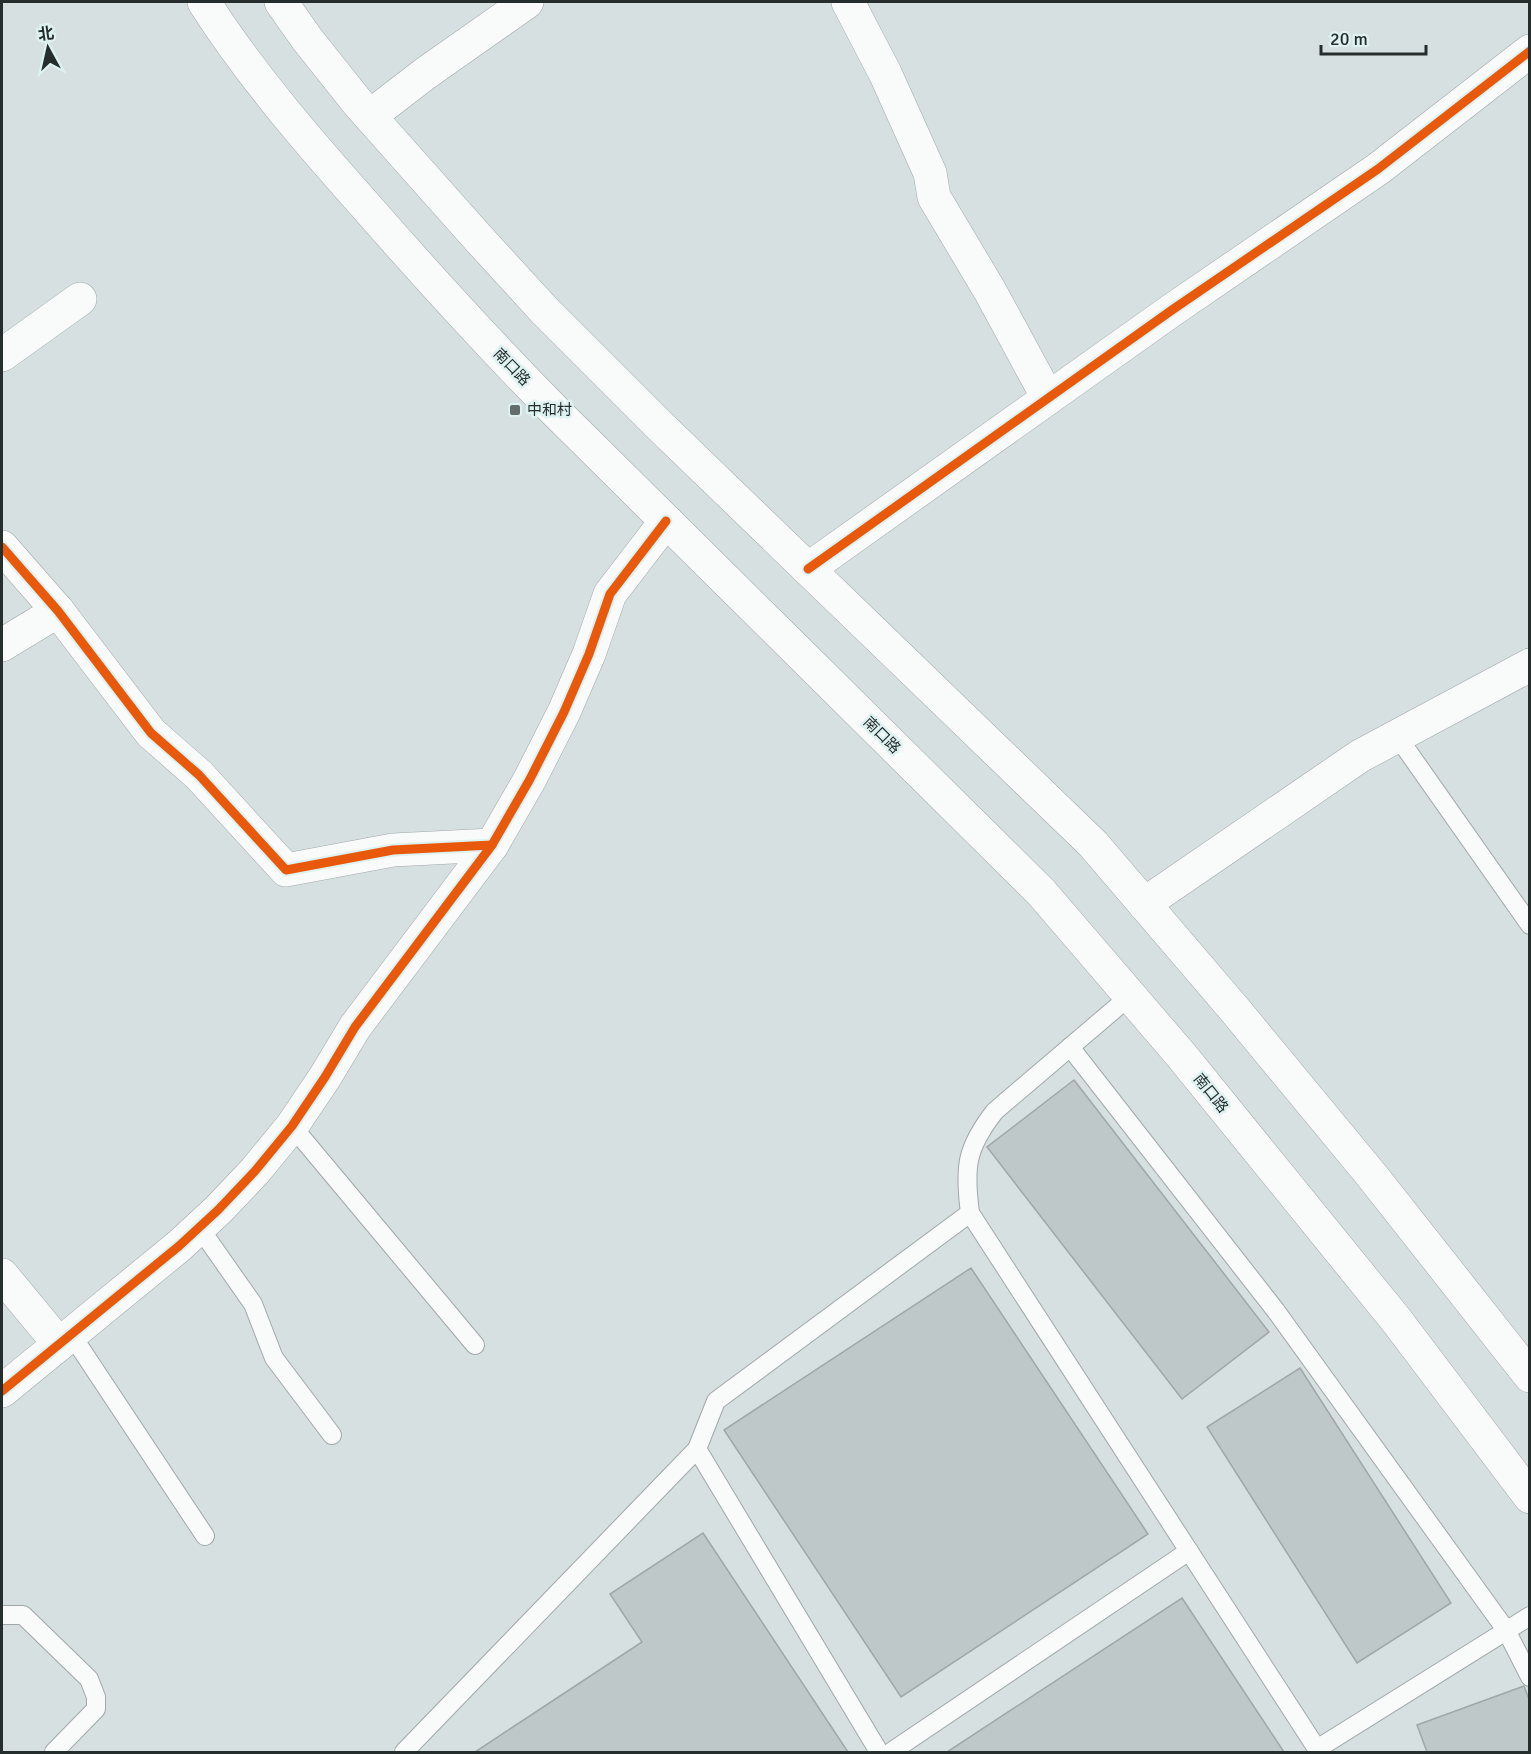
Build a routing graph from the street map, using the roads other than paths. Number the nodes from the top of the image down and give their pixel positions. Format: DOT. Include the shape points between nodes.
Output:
graph roads {
  1 [pos="204,2"];
  2 [pos="280,2"];
  3 [pos="527,2"];
  4 [pos="848,2"];
  5 [pos="1530,51"];
  6 [pos="370,116"];
  7 [pos="80,299"];
  8 [pos="2,355"];
  9 [pos="1048,398"];
  10 [pos="666,521"];
  11 [pos="2,547"];
  12 [pos="808,569"];
  13 [pos="58,611"];
  14 [pos="2,645"];
  15 [pos="1530,665"];
  16 [pos="1397,736"];
  17 [pos="492,844"];
  18 [pos="1144,904"];
  19 [pos="1530,925"];
  20 [pos="1130,996"];
  21 [pos="1070,1047"];
  22 [pos="292,1126"];
  23 [pos="970,1213"];
  24 [pos="199,1227"];
  25 [pos="2,1275"];
  26 [pos="65,1339"];
  27 [pos="475,1345"];
  28 [pos="1530,1376"];
  29 [pos="2,1391"];
  30 [pos="332,1435"];
  31 [pos="697,1449"];
  32 [pos="1530,1497"];
  33 [pos="205,1536"];
  34 [pos="1189,1551"];
  35 [pos="2,1615"];
  36 [pos="1530,1616"];
  37 [pos="1506,1630"];
  38 [pos="1530,1677"];
  39 [pos="1318,1751"];
  40 [pos="54,1752"];
  41 [pos="404,1752"];
  42 [pos="879,1752"];
  43 [pos="891,1752"];
  1 -- 10 [label="street, 南口路" via="310,143 430,280"];
  2 -- 6 [label="street"];
  3 -- 6 [label="street"];
  4 -- 9 [label="street" via="930,172 934,197"];
  5 -- 9 [label="street" via="1378,169"];
  6 -- 12 [label="street" via="544,310"];
  7 -- 8 [label="street"];
  9 -- 12 [label="street"];
  10 -- 17 [label="street" via="610,594 564,712"];
  10 -- 20 [label="street, 南口路" via="1041,892"];
  11 -- 13 [label="street"];
  12 -- 18 [label="street" via="1092,844"];
  13 -- 14 [label="street"];
  13 -- 17 [label="street" via="151,733 199,775 286,870 393,850"];
  15 -- 16 [label="street"];
  16 -- 18 [label="street" via="1360,756"];
  16 -- 19 [label="lane"];
  17 -- 22 [label="street" via="355,1027"];
  18 -- 28 [label="street" via="1373,1177"];
  20 -- 21 [label="lane"];
  20 -- 32 [label="street, 南口路" via="1397,1321"];
  21 -- 23 [label="lane" via="995,1111 980,1130 970,1152 966,1180"];
  21 -- 37 [label="lane" via="1276,1311"];
  22 -- 24 [label="street" via="255,1171"];
  22 -- 27 [label="lane"];
  23 -- 31 [label="lane" via="716,1401"];
  23 -- 34 [label="lane"];
  24 -- 26 [label="street"];
  24 -- 30 [label="lane" via="253,1304 274,1358"];
  25 -- 26 [label="street"];
  26 -- 29 [label="street"];
  26 -- 33 [label="lane"];
  31 -- 41 [label="lane"];
  31 -- 42 [label="lane"];
  34 -- 39 [label="lane"];
  34 -- 43 [label="lane"];
  35 -- 40 [label="lane" via="23,1615 89,1679 96,1697 96,1710"];
  36 -- 37 [label="lane"];
  37 -- 38 [label="lane"];
  37 -- 39 [label="lane"];
}
